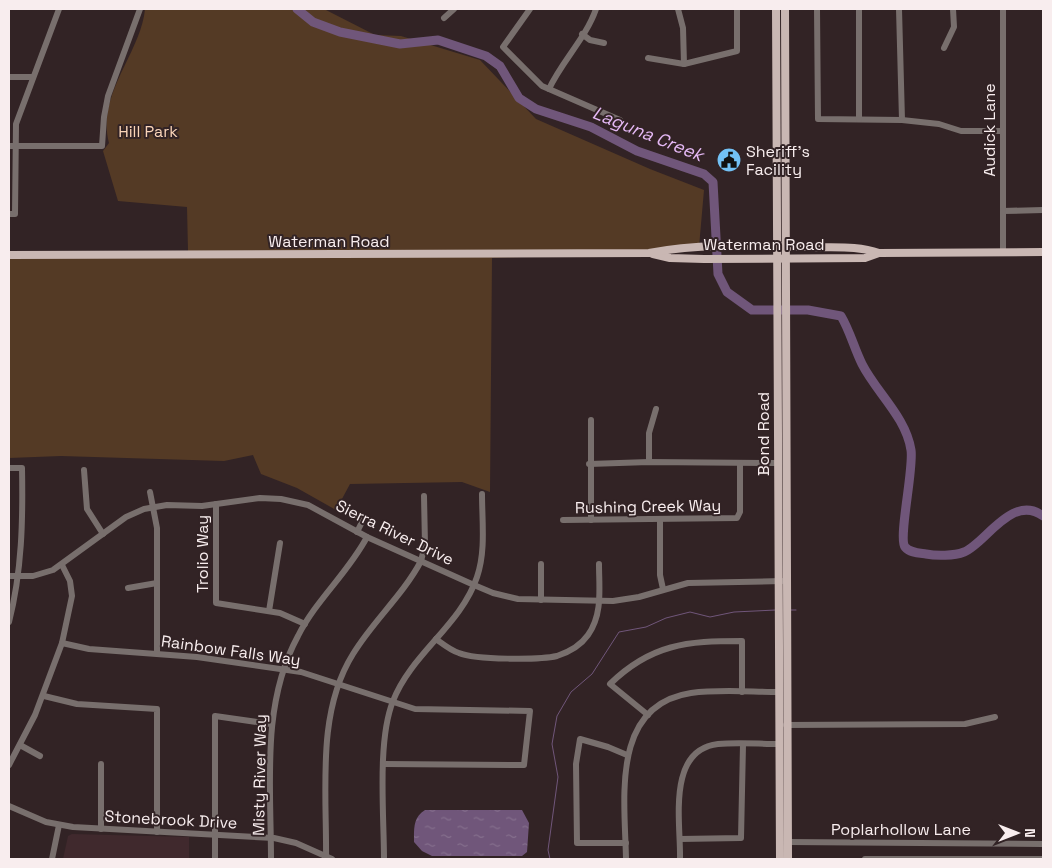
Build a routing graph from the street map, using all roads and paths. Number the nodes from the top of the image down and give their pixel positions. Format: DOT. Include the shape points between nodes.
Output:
graph roads {
  1 [pos="59,9"];
  2 [pos="140,9"];
  3 [pos="454,9"];
  4 [pos="530,9"];
  5 [pos="596,9"];
  6 [pos="678,9"];
  7 [pos="737,9"];
  8 [pos="776,9"];
  9 [pos="784,9"];
  10 [pos="817,9"];
  11 [pos="859,9"];
  12 [pos="899,9"];
  13 [pos="954,9"];
  14 [pos="1003,9"];
  15 [pos="444,18"];
  16 [pos="582,34"];
  17 [pos="604,43"];
  18 [pos="944,48"];
  19 [pos="648,58"];
  20 [pos="684,64"];
  21 [pos="9,77"];
  22 [pos="32,77"];
  23 [pos="549,89"];
  24 [pos="859,119"];
  25 [pos="620,120"];
  26 [pos="902,120"];
  27 [pos="1003,131"];
  28 [pos="12,146"];
  29 [pos="1043,210"];
  30 [pos="1003,211"];
  31 [pos="9,214"];
  32 [pos="782,247"];
  33 [pos="1003,252"];
  34 [pos="1043,252"];
  35 [pos="649,253"];
  36 [pos="879,253"];
  37 [pos="9,255"];
  38 [pos="782,257"];
  39 [pos="656,410"];
  40 [pos="591,420"];
  41 [pos="649,462"];
  42 [pos="740,463"];
  43 [pos="777,463"];
  44 [pos="590,464"];
  45 [pos="9,468"];
  46 [pos="84,470"];
  47 [pos="150,492"];
  48 [pos="482,494"];
  49 [pos="424,496"];
  50 [pos="216,504"];
  51 [pos="153,506"];
  52 [pos="364,518"];
  53 [pos="660,519"];
  54 [pos="563,520"];
  55 [pos="591,520"];
  56 [pos="786,521"];
  57 [pos="357,532"];
  58 [pos="103,534"];
  59 [pos="367,537"];
  60 [pos="280,543"];
  61 [pos="421,561"];
  62 [pos="541,564"];
  63 [pos="599,564"];
  64 [pos="62,565"];
  65 [pos="9,576"];
  66 [pos="18,577"];
  67 [pos="782,581"];
  68 [pos="157,583"];
  69 [pos="474,585"];
  70 [pos="128,588"];
  71 [pos="663,589"];
  72 [pos="541,600"];
  73 [pos="599,601"];
  74 [pos="269,610"];
  75 [pos="783,620"];
  76 [pos="9,622"];
  77 [pos="305,624"];
  78 [pos="436,638"];
  79 [pos="62,643"];
  80 [pos="157,653"];
  81 [pos="284,669"];
  82 [pos="338,684"];
  83 [pos="742,692"];
  84 [pos="779,692"];
  85 [pos="44,696"];
  86 [pos="392,703"];
  87 [pos="648,715"];
  88 [pos="995,717"];
  89 [pos="271,724"];
  90 [pos="786,725"];
  91 [pos="786,738"];
  92 [pos="780,744"];
  93 [pos="20,745"];
  94 [pos="743,745"];
  95 [pos="627,755"];
  96 [pos="40,756"];
  97 [pos="101,764"];
  98 [pos="384,764"];
  99 [pos="9,765"];
  100 [pos="9,806"];
  101 [pos="59,825"];
  102 [pos="101,829"];
  103 [pos="157,832"];
  104 [pos="215,834"];
  105 [pos="271,838"];
  106 [pos="680,839"];
  107 [pos="788,842"];
  108 [pos="626,843"];
  109 [pos="1043,844"];
  110 [pos="328,858"];
  111 [pos="52,859"];
  112 [pos="215,859"];
  113 [pos="270,859"];
  114 [pos="384,859"];
  115 [pos="626,859"];
  116 [pos="680,859"];
  117 [pos="780,859"];
  118 [pos="788,859"];
  119 [pos="865,859"];
  120 [pos="1043,859"];
  1 -- 22 [label="street"];
  2 -- 28 [label="street" via="108,96 102,146"];
  3 -- 15 [label="street"];
  4 -- 23 [label="street" via="503,47 538,84"];
  5 -- 16 [label="street"];
  6 -- 20 [label="street" via="683,28"];
  7 -- 20 [label="street" via="737,51"];
  8 -- 32 [label="main road, Bond Road"];
  9 -- 32 [label="main road, Bond Road"];
  10 -- 24 [label="street" via="818,119"];
  11 -- 24 [label="street"];
  12 -- 26 [label="street"];
  13 -- 18 [label="street" via="954,27"];
  14 -- 27 [label="street, Audick Lane"];
  16 -- 17 [label="street" via="590,40"];
  16 -- 23 [label="street"];
  19 -- 20 [label="street"];
  21 -- 22 [label="street"];
  22 -- 28 [label="street" via="17,118"];
  23 -- 25 [label="street"];
  24 -- 26 [label="street"];
  26 -- 27 [label="street" via="940,124 961,131"];
  27 -- 30 [label="street, Audick Lane"];
  28 -- 31 [label="street" via="15,214"];
  29 -- 30 [label="street"];
  30 -- 33 [label="street, Audick Lane"];
  32 -- 35 [label="main road, Waterman Road" via="684,248"];
  32 -- 36 [label="main road, Waterman Road" via="865,248"];
  32 -- 38 [label="main road, Bond Road"];
  33 -- 34 [label="main road, Waterman Road"];
  33 -- 36 [label="main road, Waterman Road"];
  35 -- 37 [label="main road, Waterman Road"];
  35 -- 38 [label="main road, Waterman Road" via="670,258"];
  36 -- 38 [label="main road, Waterman Road" via="865,258"];
  38 -- 43 [label="main road, Bond Road" via="777,296"];
  38 -- 56 [label="main road, Bond Road" via="786,297"];
  39 -- 41 [label="street" via="649,433"];
  40 -- 44 [label="street"];
  41 -- 42 [label="street"];
  41 -- 44 [label="street"];
  42 -- 43 [label="street"];
  42 -- 53 [label="street, Rushing Creek Way" via="740,512 736,518"];
  43 -- 56 [label="main road" via="782,469 782,509"];
  43 -- 67 [label="main road, Bond Road"];
  44 -- 55 [label="street"];
  45 -- 66 [label="street" via="22,468"];
  46 -- 58 [label="street" via="87,509"];
  47 -- 51 [label="street"];
  48 -- 69 [label="street" via="482,549"];
  49 -- 61 [label="street" via="425,545"];
  50 -- 51 [label="street, Sierra River Drive"];
  50 -- 57 [label="street, Sierra River Drive" via="260,498 295,501 319,510"];
  50 -- 74 [label="street, Trolio Way" via="216,603"];
  51 -- 58 [label="street, Sierra River Drive" via="126,517"];
  51 -- 68 [label="street" via="157,528"];
  52 -- 57 [label="street"];
  53 -- 55 [label="street, Rushing Creek Way"];
  53 -- 71 [label="street"];
  54 -- 55 [label="street, Rushing Creek Way"];
  56 -- 67 [label="main road, Bond Road"];
  57 -- 59 [label="street, Sierra River Drive"];
  58 -- 64 [label="street, Sierra River Drive"];
  59 -- 61 [label="street, Sierra River Drive"];
  59 -- 77 [label="street, Misty River Way"];
  60 -- 74 [label="street"];
  61 -- 69 [label="street, Sierra River Drive"];
  61 -- 82 [label="street" via="360,642"];
  62 -- 72 [label="street"];
  63 -- 73 [label="street"];
  64 -- 66 [label="street, Sierra River Drive" via="44,573"];
  64 -- 79 [label="street" via="70,581 72,596"];
  65 -- 66 [label="street, Sierra River Drive"];
  66 -- 76 [label="street"];
  67 -- 71 [label="street, Sierra River Drive" via="698,582"];
  67 -- 75 [label="main road, Bond Road"];
  68 -- 70 [label="street"];
  68 -- 80 [label="street"];
  69 -- 72 [label="street, Sierra River Drive" via="506,597"];
  69 -- 78 [label="street" via="464,604"];
  71 -- 73 [label="street, Sierra River Drive" via="626,599"];
  72 -- 73 [label="street, Sierra River Drive"];
  73 -- 78 [label="street" via="596,619 588,634 571,650 556,656 475,657 451,650"];
  74 -- 77 [label="street, Trolio Way"];
  75 -- 84 [label="main road, Bond Road"];
  75 -- 90 [label="main road, Bond Road"];
  77 -- 81 [label="street, Misty River Way"];
  78 -- 86 [label="street" via="407,675"];
  79 -- 80 [label="street, Rainbow Falls Way" via="89,649"];
  79 -- 85 [label="street"];
  80 -- 81 [label="street, Rainbow Falls Way"];
  81 -- 82 [label="street, Rainbow Falls Way"];
  81 -- 89 [label="street, Misty River Way"];
  82 -- 86 [label="street, Rainbow Falls Way"];
  82 -- 110 [label="street" via="327,738"];
  83 -- 84 [label="street"];
  83 -- 87 [label="street" via="685,695 664,703"];
  83 -- 87 [label="street" via="742,641 676,645 642,658 610,684"];
  84 -- 91 [label="main road" via="783,697"];
  84 -- 92 [label="main road, Bond Road"];
  85 -- 93 [label="street"];
  85 -- 103 [label="street" via="77,704 157,709"];
  86 -- 98 [label="street" via="386,723"];
  86 -- 98 [label="street, Rainbow Falls Way" via="424,710 530,711 524,765"];
  87 -- 95 [label="street" via="636,730"];
  88 -- 90 [label="street" via="965,724"];
  89 -- 104 [label="street" via="215,716"];
  89 -- 105 [label="street, Misty River Way"];
  90 -- 91 [label="main road, Bond Road"];
  91 -- 107 [label="main road, Bond Road"];
  92 -- 94 [label="street"];
  92 -- 117 [label="main road, Bond Road"];
  93 -- 96 [label="street"];
  93 -- 99 [label="street"];
  94 -- 106 [label="street" via="716,744 700,751 686,764 680,780"];
  94 -- 106 [label="street" via="741,838"];
  95 -- 108 [label="street"];
  95 -- 108 [label="street" via="580,739 576,764 576,843"];
  97 -- 102 [label="street"];
  98 -- 114 [label="street"];
  100 -- 101 [label="street, Stonebrook Drive" via="33,818"];
  101 -- 102 [label="street, Stonebrook Drive"];
  101 -- 111 [label="street"];
  102 -- 103 [label="street, Stonebrook Drive"];
  103 -- 104 [label="street, Stonebrook Drive"];
  104 -- 105 [label="street, Stonebrook Drive"];
  104 -- 112 [label="street"];
  105 -- 110 [label="street, Stonebrook Drive" via="296,843"];
  105 -- 113 [label="street, Misty River Way"];
  106 -- 116 [label="street"];
  107 -- 109 [label="street, Poplarhollow Lane"];
  107 -- 118 [label="main road, Bond Road"];
  108 -- 115 [label="street"];
  119 -- 120 [label="street"];
}
